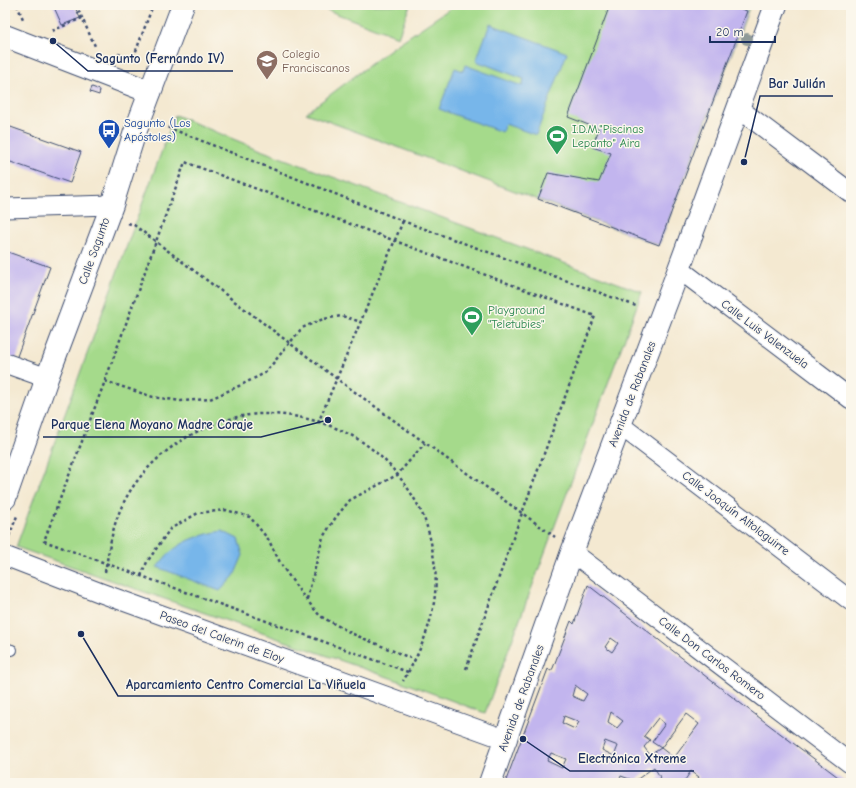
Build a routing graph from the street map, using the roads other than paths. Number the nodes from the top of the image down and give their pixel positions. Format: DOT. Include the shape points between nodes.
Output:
graph roads {
  1 [pos="183,5"];
  2 [pos="776,5"];
  3 [pos="5,36"];
  4 [pos="150,92"];
  5 [pos="738,108"];
  6 [pos="851,193"];
  7 [pos="112,205"];
  8 [pos="5,208"];
  9 [pos="679,268"];
  10 [pos="5,363"];
  11 [pos="47,378"];
  12 [pos="851,399"];
  13 [pos="620,425"];
  14 [pos="5,498"];
  15 [pos="565,546"];
  16 [pos="5,556"];
  17 [pos="851,601"];
  18 [pos="506,740"];
  19 [pos="851,764"];
  20 [pos="490,783"];
  1 -- 4 [label="main road, Calle Sagunto"];
  2 -- 5 [label="main road, Avenida de Rabanales"];
  3 -- 4 [label="main road"];
  4 -- 7 [label="main road, Calle Sagunto"];
  5 -- 6 [label="street"];
  5 -- 9 [label="main road, Avenida de Rabanales"];
  7 -- 8 [label="street"];
  7 -- 11 [label="main road, Calle Sagunto"];
  9 -- 12 [label="street, Calle Luis Valenzuela"];
  9 -- 13 [label="main road, Avenida de Rabanales"];
  10 -- 11 [label="street"];
  11 -- 14 [label="main road, Calle Sagunto"];
  13 -- 15 [label="main road, Avenida de Rabanales"];
  13 -- 17 [label="street, Calle Joaquín Altolaguirre"];
  15 -- 18 [label="main road, Avenida de Rabanales"];
  15 -- 19 [label="street, Calle Don Carlos Romero"];
  16 -- 18 [label="street, Paseo del Calerin de Eloy"];
  18 -- 20 [label="main road, Avenida de Rabanales"];
}
